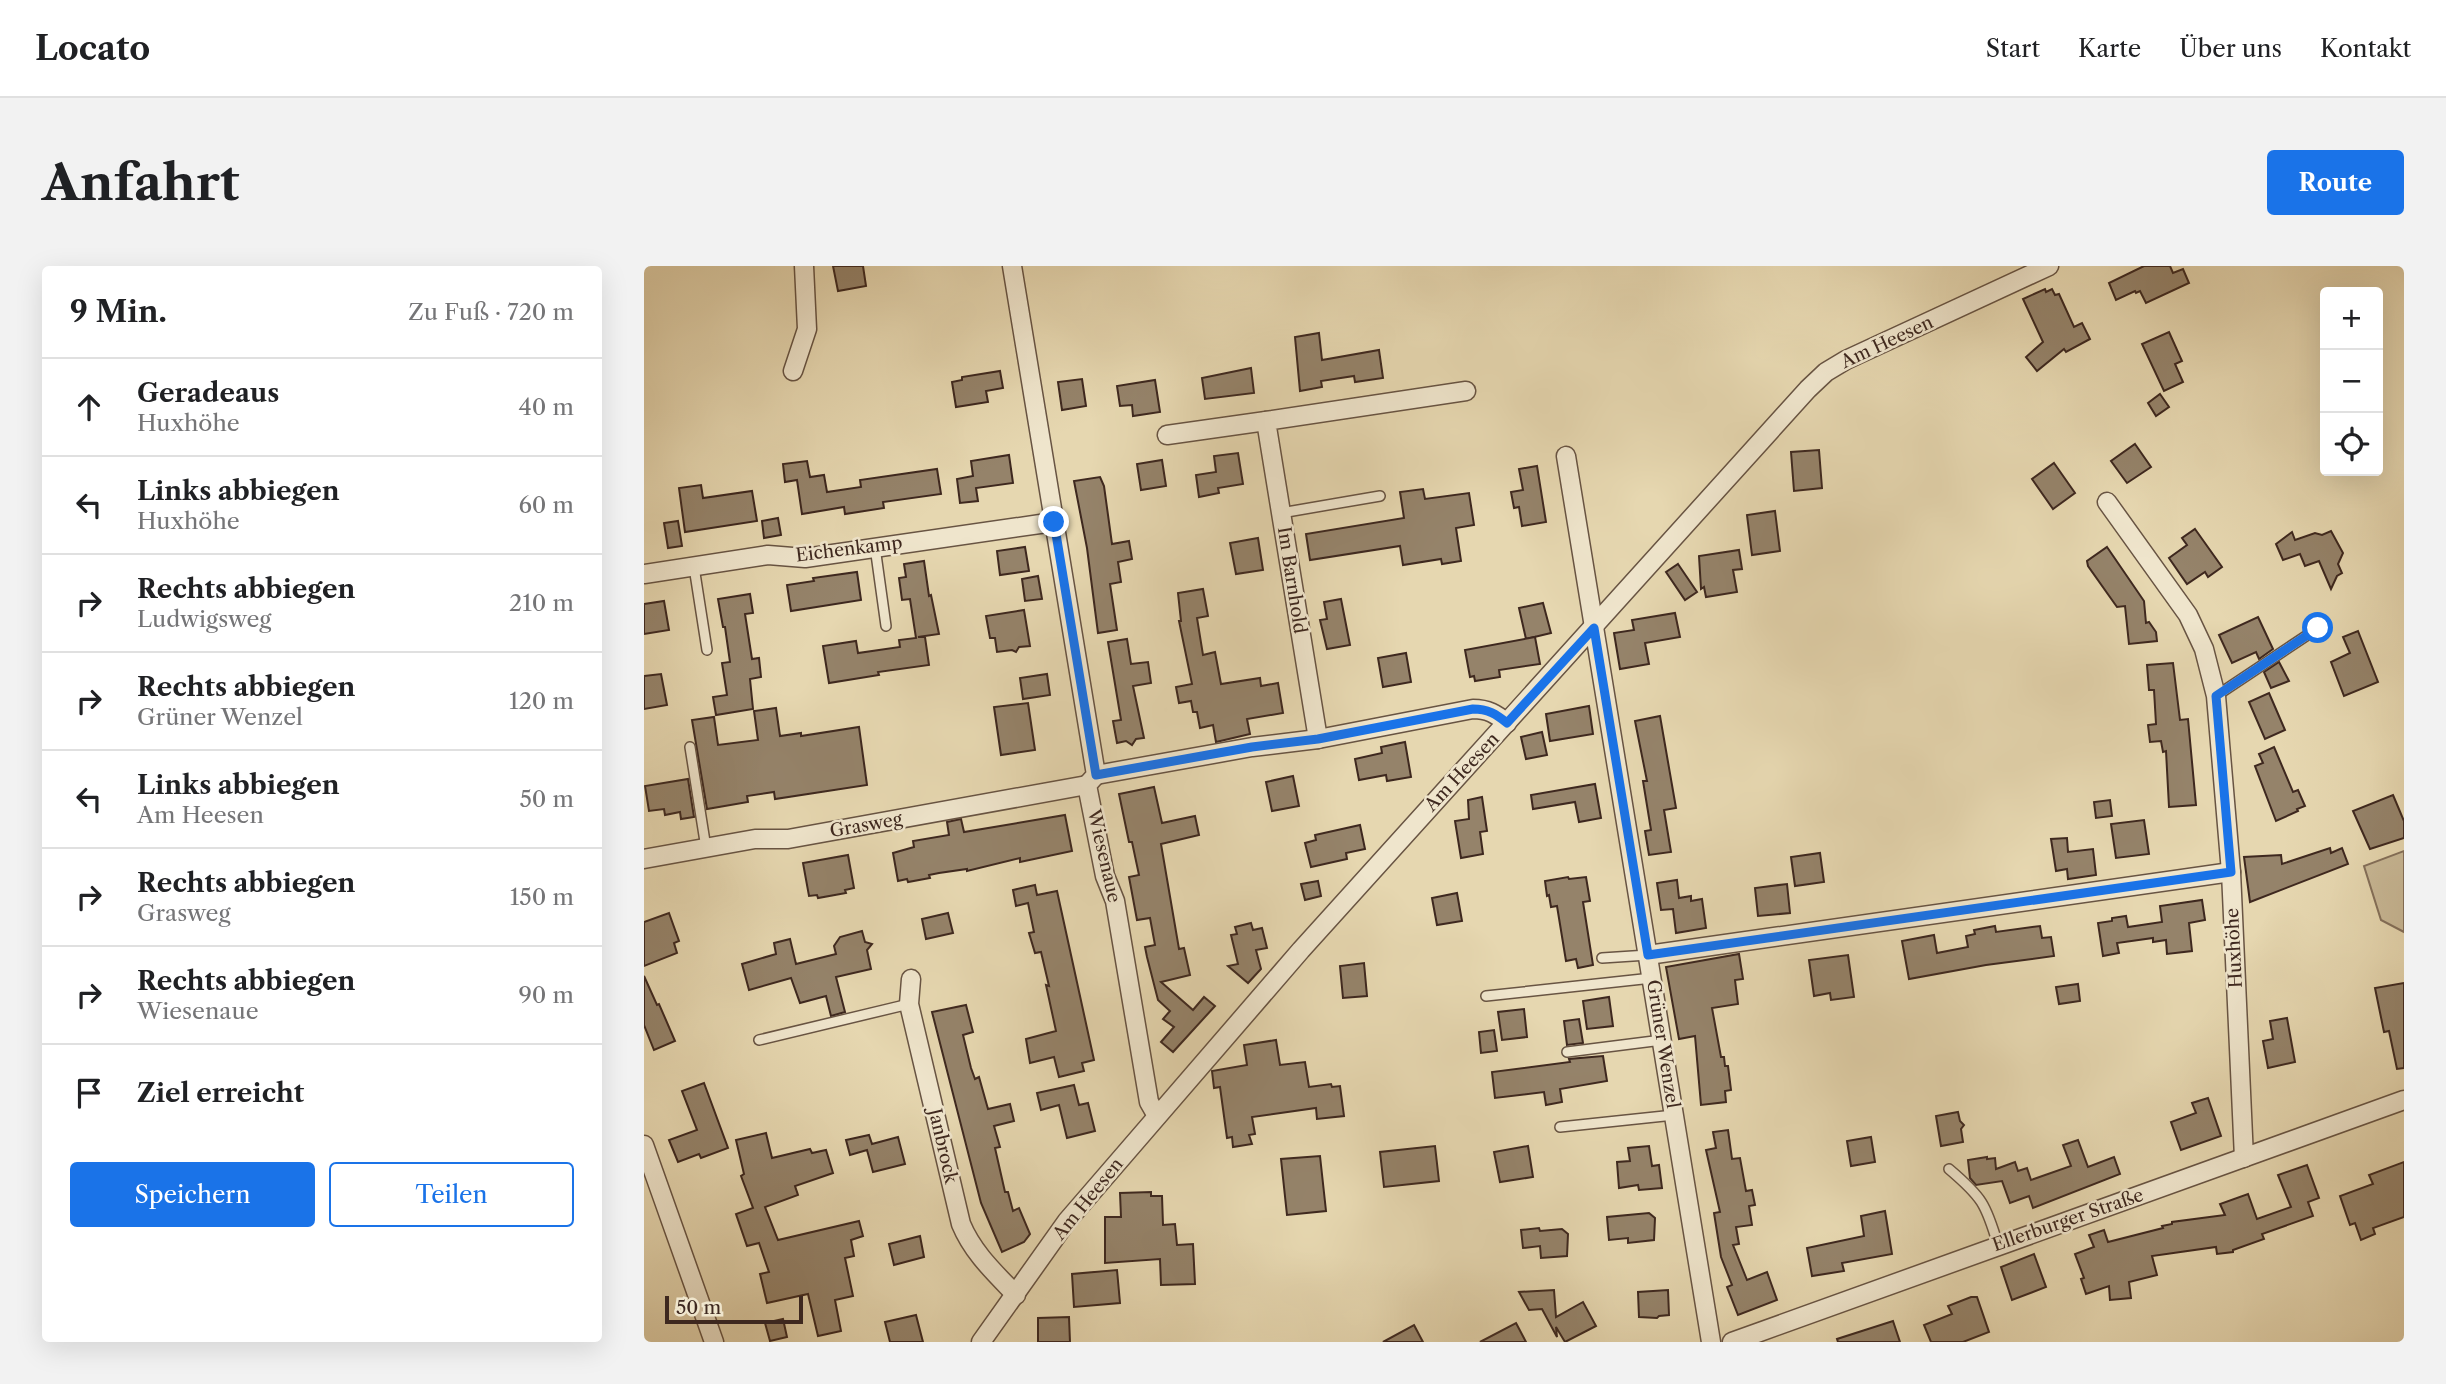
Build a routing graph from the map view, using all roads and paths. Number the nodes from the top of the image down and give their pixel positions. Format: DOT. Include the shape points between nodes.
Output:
graph roads {
  1 [pos="803,266"];
  2 [pos="1012,266"];
  3 [pos="2049,266"];
  4 [pos="793,371"];
  5 [pos="1466,391"];
  6 [pos="1266,421"];
  7 [pos="1167,435"];
  8 [pos="1566,456"];
  9 [pos="1380,496"];
  10 [pos="2107,502"];
  11 [pos="1281,513"];
  12 [pos="1054,522"];
  13 [pos="875,547"];
  14 [pos="694,567"];
  15 [pos="644,574"];
  16 [pos="886,626"];
  17 [pos="1594,628"];
  18 [pos="2318,628"];
  19 [pos="707,650"];
  20 [pos="2216,696"];
  21 [pos="1507,723"];
  22 [pos="1318,739"];
  23 [pos="690,747"];
  24 [pos="1092,780"];
  25 [pos="706,848"];
  26 [pos="644,859"];
  27 [pos="2231,872"];
  28 [pos="1648,955"];
  29 [pos="1602,958"];
  30 [pos="1652,978"];
  31 [pos="911,979"];
  32 [pos="1486,996"];
  33 [pos="909,1004"];
  34 [pos="759,1040"];
  35 [pos="1662,1040"];
  36 [pos="1567,1052"];
  37 [pos="2404,1100"];
  38 [pos="1674,1115"];
  39 [pos="1157,1116"];
  40 [pos="1560,1128"];
  41 [pos="644,1145"];
  42 [pos="2244,1158"];
  43 [pos="1949,1169"];
  44 [pos="1998,1245"];
  45 [pos="1016,1295"];
  46 [pos="714,1342"];
  47 [pos="981,1342"];
  48 [pos="1711,1342"];
  49 [pos="1732,1342"];
  1 -- 4 [label="street" via="807,329"];
  2 -- 12 [label="street, Wiesenaue"];
  3 -- 17 [label="street, Am Heesen" via="1826,372"];
  5 -- 6 [label="street"];
  6 -- 7 [label="street"];
  6 -- 11 [label="street, Im Barnhold"];
  8 -- 17 [label="street, Grüner Wenzel"];
  9 -- 11 [label="lane"];
  10 -- 20 [label="street, Huxhöhe" via="2188,615 2204,649"];
  11 -- 22 [label="street, Im Barnhold"];
  12 -- 13 [label="street, Eichenkamp"];
  12 -- 24 [label="street, Wiesenaue"];
  13 -- 14 [label="street, Eichenkamp" via="805,558 768,555"];
  13 -- 16 [label="lane"];
  14 -- 15 [label="street, Eichenkamp"];
  14 -- 19 [label="lane"];
  17 -- 21 [label="street, Am Heesen"];
  17 -- 28 [label="street, Grüner Wenzel"];
  18 -- 20 [label="lane"];
  20 -- 27 [label="street, Huxhöhe"];
  21 -- 22 [label="street, Grasweg" via="1495,713 1473,709"];
  21 -- 39 [label="street, Am Heesen"];
  22 -- 24 [label="street, Grasweg" via="1252,747"];
  23 -- 25 [label="lane"];
  24 -- 25 [label="street, Grasweg" via="788,839 755,839"];
  24 -- 39 [label="street, Wiesenaue" via="1105,876 1115,901 1149,1102"];
  25 -- 26 [label="street, Grasweg"];
  27 -- 28 [label="street"];
  27 -- 42 [label="street, Huxhöhe"];
  28 -- 29 [label="lane"];
  28 -- 30 [label="street, Grüner Wenzel"];
  30 -- 32 [label="lane"];
  30 -- 35 [label="street, Grüner Wenzel"];
  31 -- 33 [label="street, Janbrock"];
  33 -- 34 [label="lane"];
  33 -- 45 [label="street, Janbrock" via="961,1224 978,1255"];
  35 -- 36 [label="lane"];
  35 -- 38 [label="street, Grüner Wenzel"];
  37 -- 42 [label="street, Ellerburger Straße"];
  38 -- 40 [label="lane"];
  38 -- 48 [label="street, Grüner Wenzel"];
  39 -- 45 [label="street, Am Heesen" via="1068,1221"];
  41 -- 46 [label="street"];
  42 -- 44 [label="street, Ellerburger Straße"];
  43 -- 44 [label="lane" via="1982,1202"];
  44 -- 49 [label="street, Ellerburger Straße"];
  45 -- 47 [label="street, Am Heesen"];
}
